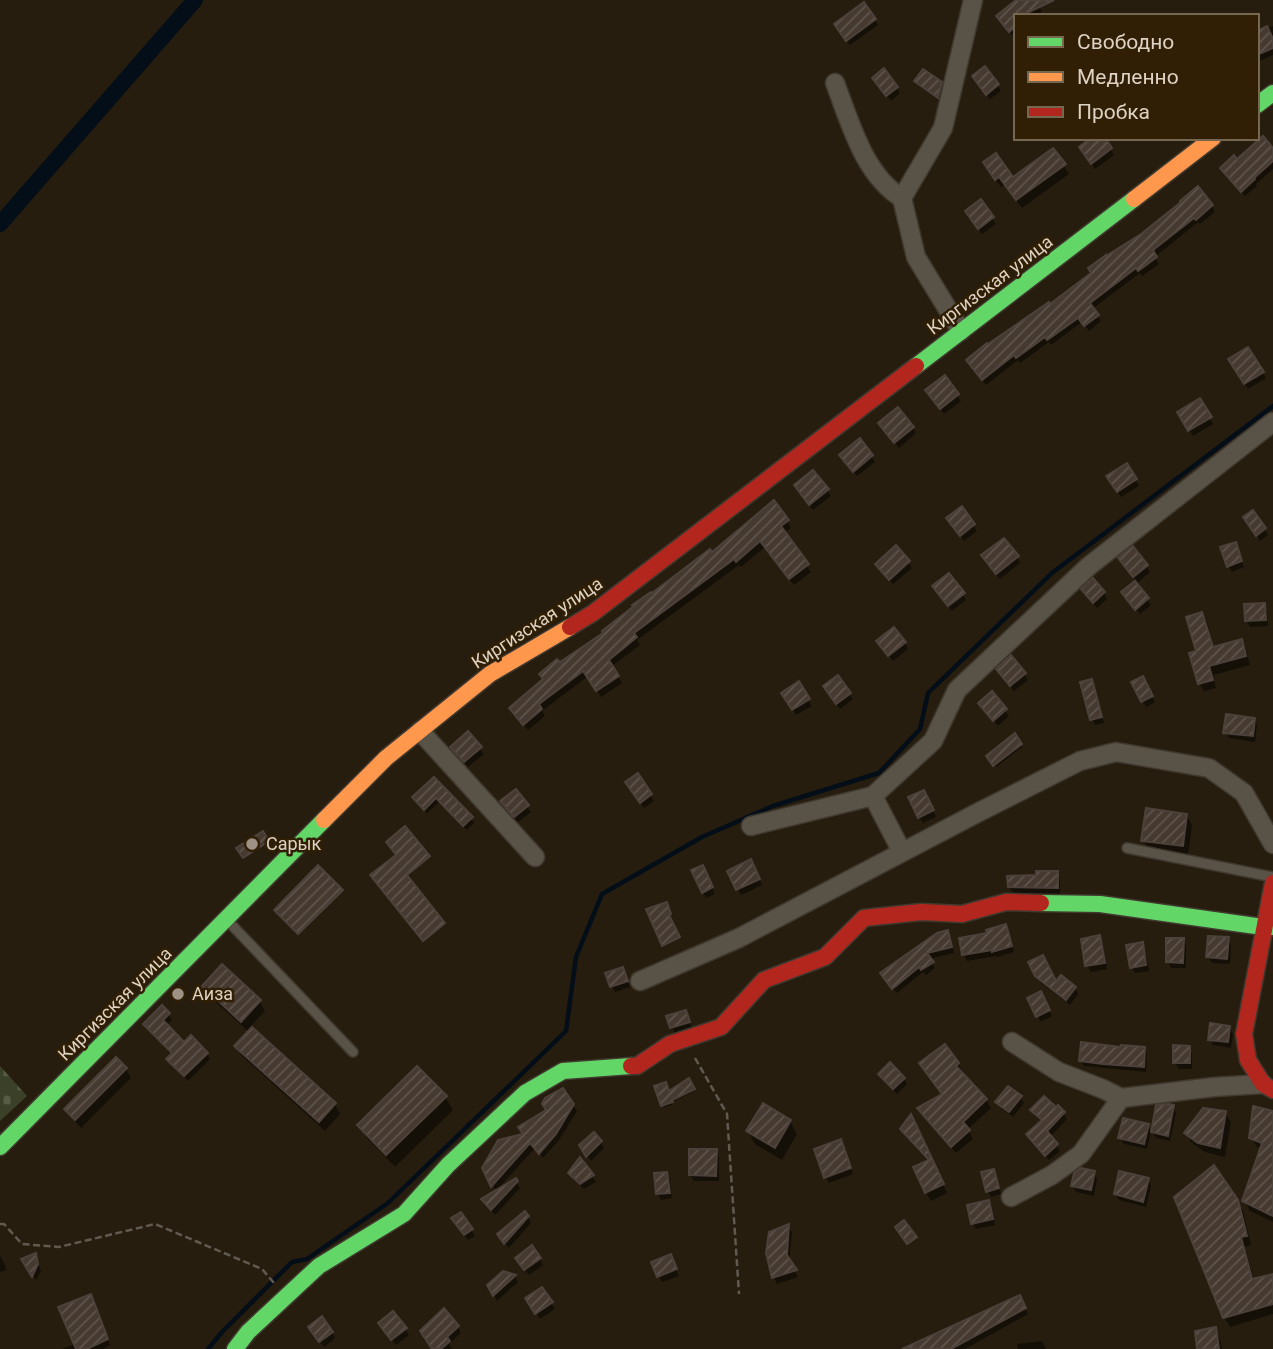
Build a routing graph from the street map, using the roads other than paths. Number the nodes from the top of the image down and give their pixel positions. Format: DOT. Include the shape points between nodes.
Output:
graph roads {
  1 [pos="973,0"];
  2 [pos="835,83"];
  3 [pos="1210,140"];
  4 [pos="902,198"];
  5 [pos="961,331"];
  6 [pos="1273,422"];
  7 [pos="420,730"];
  8 [pos="873,796"];
  9 [pos="751,825"];
  10 [pos="1273,844"];
  11 [pos="1127,848"];
  12 [pos="902,852"];
  13 [pos="535,857"];
  14 [pos="1273,877"];
  15 [pos="1273,883"];
  16 [pos="226,919"];
  17 [pos="1268,927"];
  18 [pos="640,981"];
  19 [pos="1012,1042"];
  20 [pos="353,1052"];
  21 [pos="1268,1087"];
  22 [pos="1121,1098"];
  23 [pos="0,1147"];
  24 [pos="1011,1196"];
  25 [pos="235,1349"];
  1 -- 4 [label="street" via="943,128"];
  2 -- 4 [label="street" via="863,155"];
  3 -- 5 [label="main road, Киргизская улица"];
  4 -- 5 [label="street" via="916,257"];
  5 -- 7 [label="main road, Киргизская улица" via="593,613 490,674"];
  6 -- 8 [label="street" via="1089,566 957,690 933,741"];
  7 -- 13 [label="street"];
  7 -- 16 [label="main road, Киргизская улица" via="386,758"];
  8 -- 9 [label="street"];
  8 -- 12 [label="street"];
  10 -- 12 [label="street" via="1244,793 1209,768 1116,752 1080,761"];
  11 -- 14 [label="lane"];
  12 -- 18 [label="street" via="739,938"];
  15 -- 17 [label="main road"];
  16 -- 20 [label="lane"];
  16 -- 23 [label="main road, Киргизская улица"];
  17 -- 21 [label="main road" via="1244,1034 1248,1060"];
  17 -- 25 [label="main road" via="1100,904 1006,902 962,914 921,912 864,918 825,957 764,980 722,1027 670,1044 637,1066 563,1071 525,1093 448,1165 404,1214 319,1266"];
  19 -- 22 [label="street" via="1059,1072"];
  21 -- 22 [label="street" via="1214,1087"];
  22 -- 24 [label="street" via="1081,1154"];
}
